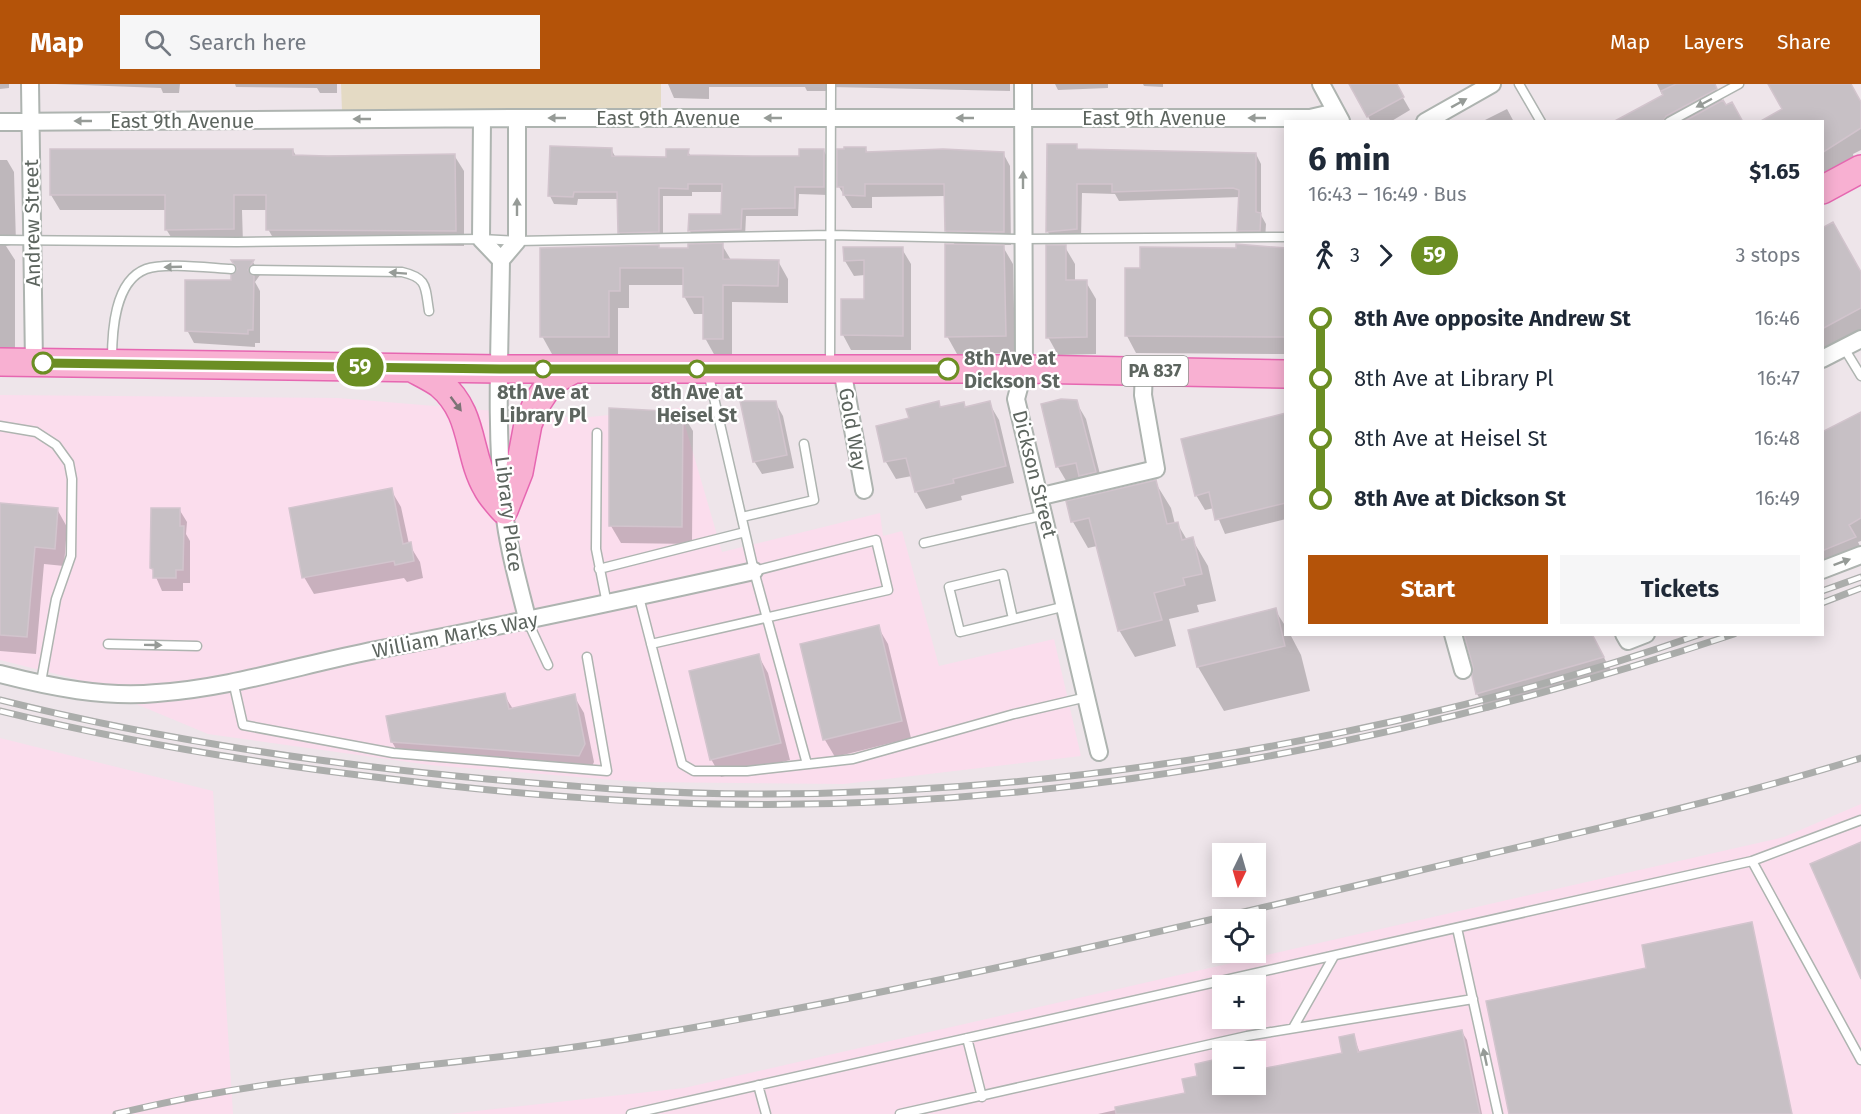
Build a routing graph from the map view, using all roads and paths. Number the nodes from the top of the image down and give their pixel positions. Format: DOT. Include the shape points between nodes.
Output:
graph roads {
  1 [pos="30,84"];
  2 [pos="831,84"];
  3 [pos="1023,84"];
  4 [pos="1321,84"];
  5 [pos="1492,84"];
  6 [pos="1519,84"];
  7 [pos="1739,84"];
  8 [pos="1338,117"];
  9 [pos="517,118"];
  10 [pos="831,118"];
  11 [pos="1023,118"];
  12 [pos="482,119"];
  13 [pos="1429,120"];
  14 [pos="1540,120"];
  15 [pos="1673,120"];
  16 [pos="0,122"];
  17 [pos="31,122"];
  18 [pos="1861,169"];
  19 [pos="1824,189"];
  20 [pos="831,235"];
  21 [pos="1284,237"];
  22 [pos="481,239"];
  23 [pos="1023,239"];
  24 [pos="0,240"];
  25 [pos="32,240"];
  26 [pos="517,241"];
  27 [pos="501,260"];
  28 [pos="231,269"];
  29 [pos="254,270"];
  30 [pos="429,311"];
  31 [pos="1861,339"];
  32 [pos="1844,348"];
  33 [pos="1824,358"];
  34 [pos="0,363"];
  35 [pos="34,363"];
  36 [pos="112,364"];
  37 [pos="412,368"];
  38 [pos="500,369"];
  39 [pos="574,369"];
  40 [pos="707,369"];
  41 [pos="836,369"];
  42 [pos="1024,369"];
  43 [pos="1144,371"];
  44 [pos="1284,374"];
  45 [pos="1861,376"];
  46 [pos="0,426"];
  47 [pos="597,434"];
  48 [pos="804,444"];
  49 [pos="864,490"];
  50 [pos="1042,496"];
  51 [pos="504,510"];
  52 [pos="1046,515"];
  53 [pos="742,517"];
  54 [pos="745,532"];
  55 [pos="924,543"];
  56 [pos="1861,555"];
  57 [pos="599,569"];
  58 [pos="1824,569"];
  59 [pos="754,571"];
  60 [pos="639,597"];
  61 [pos="607,604"];
  62 [pos="1066,606"];
  63 [pos="767,619"];
  64 [pos="1014,619"];
  65 [pos="528,622"];
  66 [pos="1454,636"];
  67 [pos="108,644"];
  68 [pos="651,644"];
  69 [pos="197,646"];
  70 [pos="587,657"];
  71 [pos="548,665"];
  72 [pos="1463,670"];
  73 [pos="0,674"];
  74 [pos="233,681"];
  75 [pos="41,682"];
  76 [pos="1087,697"];
  77 [pos="1100,752"];
  78 [pos="807,764"];
  79 [pos="1861,820"];
  80 [pos="1752,861"];
  81 [pos="1457,928"];
  82 [pos="1334,956"];
  83 [pos="1473,999"];
  84 [pos="1293,1028"];
  85 [pos="967,1038"];
  86 [pos="1861,1060"];
  87 [pos="758,1086"];
  88 [pos="982,1097"];
  89 [pos="631,1114"];
  90 [pos="766,1114"];
  91 [pos="900,1114"];
  92 [pos="1497,1114"];
  1 -- 17 [label="street, Andrew Street"];
  2 -- 10 [label="lane"];
  3 -- 11 [label="street, Dickson Street"];
  4 -- 8 [label="street"];
  13 -- 5 [label="street, one-way"];
  6 -- 14 [label="lane"];
  7 -- 15 [label="lane, one-way"];
  8 -- 11 [label="street, East 9th Avenue, one-way"];
  10 -- 9 [label="street, East 9th Avenue, one-way"];
  9 -- 12 [label="street, East 9th Avenue"];
  26 -- 9 [label="street, one-way"];
  11 -- 10 [label="street, East 9th Avenue, one-way"];
  10 -- 20 [label="lane"];
  23 -- 11 [label="street, Dickson Street, one-way"];
  12 -- 17 [label="street, East 9th Avenue, one-way"];
  12 -- 22 [label="street"];
  16 -- 17 [label="street, East 9th Avenue"];
  17 -- 25 [label="street, Andrew Street"];
  18 -- 19 [label="main road"];
  20 -- 23 [label="lane"];
  20 -- 26 [label="lane"];
  20 -- 41 [label="lane"];
  21 -- 23 [label="lane"];
  22 -- 25 [label="lane"];
  22 -- 26 [label="lane"];
  22 -- 27 [label="street"];
  23 -- 42 [label="street, Dickson Street"];
  24 -- 25 [label="lane"];
  25 -- 35 [label="street, Andrew Street"];
  26 -- 27 [label="street"];
  27 -- 38 [label="street, Library Place"];
  28 -- 36 [label="lane, one-way" via="148,268 133,277 117,306"];
  30 -- 29 [label="lane, one-way" via="425,284 417,276 402,272"];
  31 -- 32 [label="street"];
  32 -- 33 [label="street"];
  32 -- 45 [label="lane"];
  34 -- 35 [label="main road, PA 837"];
  35 -- 36 [label="main road, PA 837"];
  36 -- 37 [label="main road, PA 837"];
  37 -- 38 [label="main road, PA 837"];
  37 -- 51 [label="main road, one-way" via="440,385 460,409 471,432 487,489"];
  38 -- 39 [label="main road, PA 837"];
  38 -- 51 [label="street, Library Place"];
  39 -- 40 [label="main road, PA 837"];
  39 -- 51 [label="main road" via="551,382 537,403"];
  40 -- 41 [label="main road, PA 837"];
  40 -- 53 [label="lane"];
  41 -- 42 [label="main road, PA 837"];
  41 -- 49 [label="street, Gold Way"];
  42 -- 43 [label="main road, PA 837"];
  42 -- 50 [label="street, Dickson Street" via="1017,399"];
  43 -- 44 [label="main road, PA 837"];
  43 -- 50 [label="street" via="1143,395 1156,469"];
  46 -- 75 [label="lane" via="36,432 56,445 69,463 72,479 71,556 56,599"];
  47 -- 57 [label="lane"];
  48 -- 53 [label="lane" via="814,500"];
  50 -- 52 [label="street, Dickson Street"];
  51 -- 65 [label="street, Library Place" via="510,554"];
  52 -- 55 [label="lane"];
  52 -- 62 [label="street, Dickson Street"];
  53 -- 54 [label="lane"];
  54 -- 57 [label="lane"];
  54 -- 59 [label="lane"];
  58 -- 56 [label="street, one-way"];
  57 -- 61 [label="lane"];
  59 -- 60 [label="street, William Marks Way"];
  59 -- 63 [label="lane"];
  59 -- 63 [label="lane" via="876,540 888,590"];
  60 -- 61 [label="street, William Marks Way"];
  60 -- 68 [label="lane"];
  61 -- 65 [label="street, William Marks Way"];
  62 -- 64 [label="lane"];
  62 -- 76 [label="street, Dickson Street"];
  63 -- 68 [label="lane"];
  63 -- 78 [label="lane"];
  64 -- 64 [label="lane" via="960,632 949,587 1002,574"];
  65 -- 71 [label="lane"];
  65 -- 74 [label="street, William Marks Way"];
  66 -- 72 [label="street"];
  67 -- 69 [label="lane, one-way"];
  68 -- 78 [label="lane" via="682,765 694,771 747,771"];
  70 -- 74 [label="lane" via="607,771 393,753 243,725"];
  73 -- 75 [label="street, William Marks Way"];
  74 -- 75 [label="street, William Marks Way" via="156,694 98,692"];
  76 -- 77 [label="street, Dickson Street"];
  76 -- 78 [label="lane" via="853,759"];
  79 -- 80 [label="lane"];
  80 -- 81 [label="lane"];
  80 -- 86 [label="lane"];
  81 -- 82 [label="lane"];
  81 -- 83 [label="lane"];
  82 -- 84 [label="lane"];
  82 -- 85 [label="lane"];
  83 -- 84 [label="lane"];
  92 -- 83 [label="lane, one-way"];
  84 -- 88 [label="lane"];
  85 -- 87 [label="lane"];
  85 -- 88 [label="lane"];
  87 -- 89 [label="lane"];
  87 -- 90 [label="lane"];
  88 -- 91 [label="lane"];
}
